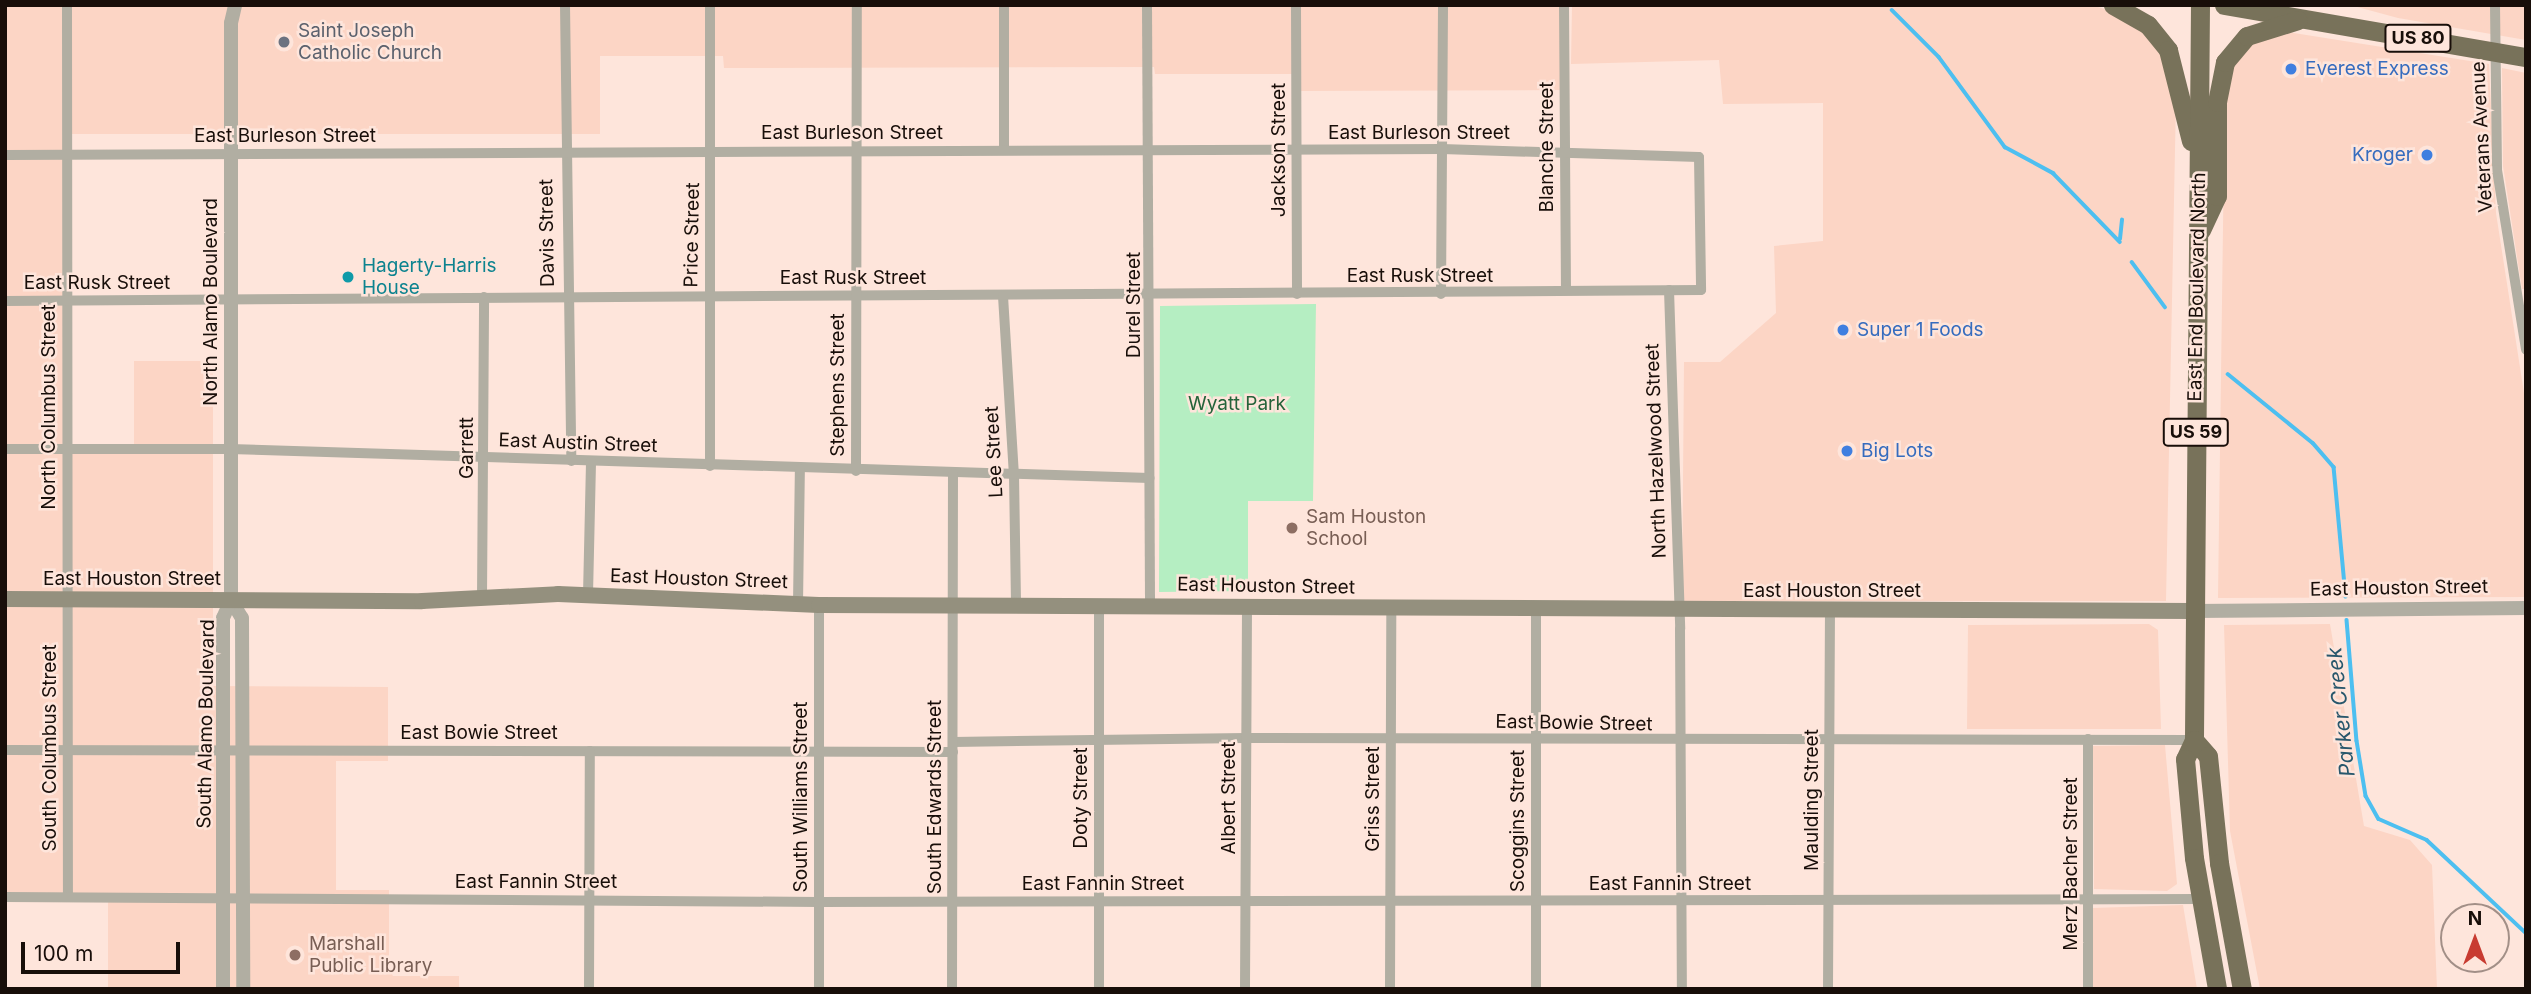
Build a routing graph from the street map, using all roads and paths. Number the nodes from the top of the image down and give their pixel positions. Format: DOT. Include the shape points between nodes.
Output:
graph roads {
  1 [pos="67,5"];
  2 [pos="235,5"];
  3 [pos="565,5"];
  4 [pos="710,5"];
  5 [pos="856,5"];
  6 [pos="1004,5"];
  7 [pos="1147,5"];
  8 [pos="1296,5"];
  9 [pos="1443,5"];
  10 [pos="1564,5"];
  11 [pos="2113,5"];
  12 [pos="2200,5"];
  13 [pos="2224,5"];
  14 [pos="2496,5"];
  15 [pos="2313,11"];
  16 [pos="2496,52"];
  17 [pos="2526,58"];
  18 [pos="1151,149"];
  19 [pos="1442,149"];
  20 [pos="710,150"];
  21 [pos="1004,150"];
  22 [pos="1296,150"];
  23 [pos="1564,150"];
  24 [pos="563,151"];
  25 [pos="856,151"];
  26 [pos="67,154"];
  27 [pos="231,154"];
  28 [pos="5,155"];
  29 [pos="2198,176"];
  30 [pos="2197,239"];
  31 [pos="1566,289"];
  32 [pos="1669,290"];
  33 [pos="1701,290"];
  34 [pos="1441,293"];
  35 [pos="1297,294"];
  36 [pos="709,295"];
  37 [pos="856,295"];
  38 [pos="1003,296"];
  39 [pos="1152,296"];
  40 [pos="484,297"];
  41 [pos="565,297"];
  42 [pos="5,300"];
  43 [pos="66,300"];
  44 [pos="231,300"];
  45 [pos="2526,350"];
  46 [pos="5,449"];
  47 [pos="66,449"];
  48 [pos="230,449"];
  49 [pos="486,457"];
  50 [pos="571,461"];
  51 [pos="591,461"];
  52 [pos="710,466"];
  53 [pos="800,469"];
  54 [pos="856,471"];
  55 [pos="953,474"];
  56 [pos="1014,475"];
  57 [pos="1150,478"];
  58 [pos="588,595"];
  59 [pos="482,598"];
  60 [pos="5,600"];
  61 [pos="66,600"];
  62 [pos="231,600"];
  63 [pos="798,604"];
  64 [pos="818,605"];
  65 [pos="954,606"];
  66 [pos="1150,606"];
  67 [pos="1016,607"];
  68 [pos="1099,607"];
  69 [pos="1247,607"];
  70 [pos="2526,608"];
  71 [pos="1391,609"];
  72 [pos="1536,610"];
  73 [pos="1677,611"];
  74 [pos="2193,611"];
  75 [pos="1830,612"];
  76 [pos="1246,738"];
  77 [pos="1390,738"];
  78 [pos="1099,739"];
  79 [pos="1536,740"];
  80 [pos="2088,740"];
  81 [pos="2194,740"];
  82 [pos="1682,741"];
  83 [pos="1830,742"];
  84 [pos="953,747"];
  85 [pos="5,750"];
  86 [pos="67,750"];
  87 [pos="225,750"];
  88 [pos="243,750"];
  89 [pos="590,751"];
  90 [pos="819,752"];
  91 [pos="5,897"];
  92 [pos="68,897"];
  93 [pos="224,897"];
  94 [pos="243,897"];
  95 [pos="2200,899"];
  96 [pos="589,900"];
  97 [pos="1829,901"];
  98 [pos="819,902"];
  99 [pos="952,902"];
  100 [pos="1099,902"];
  101 [pos="1245,902"];
  102 [pos="1390,902"];
  103 [pos="1536,902"];
  104 [pos="1683,902"];
  105 [pos="2088,902"];
  106 [pos="223,989"];
  107 [pos="243,989"];
  108 [pos="589,989"];
  109 [pos="819,989"];
  110 [pos="952,989"];
  111 [pos="1099,989"];
  112 [pos="1245,989"];
  113 [pos="1390,989"];
  114 [pos="1536,989"];
  115 [pos="1682,989"];
  116 [pos="1828,989"];
  117 [pos="2088,989"];
  118 [pos="2217,989"];
  119 [pos="2242,989"];
  1 -- 26 [label="street, North Columbus Street"];
  2 -- 27 [label="street, North Alamo Boulevard"];
  3 -- 24 [label="street, Davis Street"];
  4 -- 20 [label="street, Price Street"];
  5 -- 25 [label="street, Stephens Street"];
  6 -- 21 [label="street"];
  7 -- 18 [label="street, Durel Street"];
  8 -- 22 [label="street, Jackson Street"];
  9 -- 19 [label="street"];
  10 -- 23 [label="street, Blanche Street"];
  11 -- 29 [label="highway" via="2148,25 2168,50"];
  12 -- 29 [label="highway, East End Boulevard North / US 59"];
  13 -- 15 [label="highway, US 80"];
  14 -- 16 [label="street, Veterans Avenue"];
  15 -- 16 [label="highway, US 80" via="2355,27"];
  15 -- 30 [label="highway" via="2247,36 2225,62 2217,102 2217,196"];
  16 -- 17 [label="highway, US 80"];
  16 -- 45 [label="street, Veterans Avenue" via="2500,195"];
  18 -- 21 [label="street, East Burleson Street"];
  18 -- 22 [label="street, East Burleson Street"];
  18 -- 39 [label="street, Durel Street"];
  19 -- 22 [label="street, East Burleson Street"];
  19 -- 23 [label="street, East Burleson Street"];
  19 -- 34 [label="street"];
  20 -- 24 [label="street, East Burleson Street"];
  20 -- 25 [label="street, East Burleson Street"];
  20 -- 36 [label="street, Price Street"];
  21 -- 25 [label="street, East Burleson Street"];
  22 -- 35 [label="street, Jackson Street"];
  23 -- 31 [label="street, Blanche Street"];
  23 -- 33 [label="street, East Burleson Street" via="1699,157"];
  24 -- 27 [label="street, East Burleson Street"];
  24 -- 41 [label="street, Davis Street"];
  25 -- 37 [label="street, Stephens Street"];
  26 -- 27 [label="street, East Burleson Street"];
  26 -- 28 [label="street, East Burleson Street"];
  26 -- 43 [label="street, North Columbus Street"];
  27 -- 44 [label="street, North Alamo Boulevard"];
  29 -- 30 [label="highway, East End Boulevard North / US 59"];
  30 -- 74 [label="highway, East End Boulevard North / US 59"];
  31 -- 32 [label="street, East Rusk Street"];
  31 -- 34 [label="street, East Rusk Street"];
  32 -- 33 [label="street, East Rusk Street"];
  32 -- 73 [label="street, North Hazelwood Street"];
  34 -- 35 [label="street, East Rusk Street"];
  35 -- 39 [label="street, East Rusk Street"];
  36 -- 37 [label="street, East Rusk Street"];
  36 -- 41 [label="street, East Rusk Street"];
  36 -- 52 [label="street, Price Street"];
  37 -- 38 [label="street, East Rusk Street"];
  37 -- 54 [label="street, Stephens Street"];
  38 -- 39 [label="street, East Rusk Street"];
  38 -- 56 [label="street, Lee Street"];
  39 -- 57 [label="street, Durel Street"];
  40 -- 41 [label="street, East Rusk Street"];
  40 -- 44 [label="street, East Rusk Street"];
  40 -- 49 [label="street, Garrett"];
  41 -- 50 [label="street, Davis Street"];
  42 -- 43 [label="street, East Rusk Street"];
  43 -- 44 [label="street, East Rusk Street"];
  43 -- 47 [label="street, North Columbus Street"];
  44 -- 48 [label="street, North Alamo Boulevard"];
  46 -- 47 [label="street, East Austin Street"];
  47 -- 48 [label="street, East Austin Street"];
  47 -- 61 [label="street, North Columbus Street"];
  48 -- 49 [label="street, East Austin Street"];
  48 -- 62 [label="street, North Alamo Boulevard"];
  49 -- 50 [label="street, East Austin Street"];
  49 -- 59 [label="street, Garrett"];
  50 -- 51 [label="street, East Austin Street"];
  51 -- 52 [label="street, East Austin Street"];
  51 -- 58 [label="street"];
  52 -- 53 [label="street, East Austin Street"];
  53 -- 54 [label="street, East Austin Street"];
  53 -- 63 [label="street"];
  54 -- 55 [label="street, East Austin Street"];
  55 -- 56 [label="street, East Austin Street"];
  55 -- 65 [label="street, South Edwards Street"];
  56 -- 57 [label="street, East Austin Street"];
  56 -- 67 [label="street, Lee Street"];
  57 -- 66 [label="street, Durel Street"];
  58 -- 59 [label="main road, East Houston Street"];
  58 -- 63 [label="main road, East Houston Street"];
  59 -- 62 [label="main road, East Houston Street"];
  60 -- 61 [label="main road, East Houston Street"];
  61 -- 62 [label="main road, East Houston Street"];
  61 -- 86 [label="street, South Columbus Street"];
  62 -- 87 [label="street, South Alamo Boulevard" via="223,618"];
  62 -- 88 [label="street, South Alamo Boulevard" via="242,618"];
  63 -- 64 [label="main road, East Houston Street"];
  64 -- 65 [label="main road, East Houston Street"];
  64 -- 90 [label="street, South Williams Street"];
  65 -- 67 [label="main road, East Houston Street"];
  65 -- 84 [label="street, South Edwards Street"];
  66 -- 68 [label="main road, East Houston Street"];
  66 -- 69 [label="main road, East Houston Street"];
  67 -- 68 [label="main road, East Houston Street"];
  68 -- 78 [label="street, Doty Street"];
  69 -- 71 [label="main road, East Houston Street"];
  69 -- 76 [label="street, Albert Street"];
  70 -- 74 [label="street, East Houston Street"];
  71 -- 72 [label="main road, East Houston Street"];
  71 -- 77 [label="street, Griss Street"];
  72 -- 73 [label="main road, East Houston Street"];
  72 -- 79 [label="street, Scoggins Street"];
  73 -- 75 [label="main road, East Houston Street"];
  73 -- 82 [label="street, North Hazelwood Street"];
  74 -- 75 [label="main road, East Houston Street"];
  74 -- 81 [label="highway, US 59"];
  75 -- 83 [label="street, Maulding Street"];
  76 -- 77 [label="street, East Bowie Street"];
  76 -- 78 [label="street, East Bowie Street"];
  76 -- 101 [label="street, Albert Street"];
  77 -- 79 [label="street, East Bowie Street"];
  77 -- 102 [label="street, Griss Street"];
  78 -- 84 [label="street, East Bowie Street"];
  78 -- 100 [label="street, Doty Street"];
  79 -- 82 [label="street, East Bowie Street"];
  79 -- 103 [label="street, Scoggins Street"];
  80 -- 81 [label="street, East Bowie Street"];
  80 -- 83 [label="street, East Bowie Street"];
  80 -- 105 [label="street, Merz Bacher Street"];
  81 -- 95 [label="highway, US 59" via="2185,759"];
  81 -- 119 [label="highway, US 59" via="2208,756 2221,876"];
  82 -- 83 [label="street, East Bowie Street"];
  82 -- 104 [label="street, North Hazelwood Street"];
  83 -- 97 [label="street, Maulding Street"];
  84 -- 90 [label="street, East Bowie Street"];
  84 -- 99 [label="street, South Edwards Street"];
  85 -- 86 [label="street, East Bowie Street"];
  86 -- 87 [label="street, East Bowie Street"];
  86 -- 92 [label="street, South Columbus Street"];
  87 -- 88 [label="street, East Bowie Street"];
  87 -- 93 [label="street, South Alamo Boulevard"];
  88 -- 89 [label="street, East Bowie Street"];
  88 -- 94 [label="street, South Alamo Boulevard"];
  89 -- 90 [label="street, East Bowie Street"];
  89 -- 96 [label="street"];
  90 -- 98 [label="street, South Williams Street"];
  91 -- 92 [label="street, East Fannin Street"];
  92 -- 93 [label="street, East Fannin Street"];
  93 -- 94 [label="street, East Fannin Street"];
  93 -- 106 [label="street, South Alamo Boulevard"];
  94 -- 96 [label="street, East Fannin Street"];
  94 -- 107 [label="street, South Alamo Boulevard"];
  95 -- 105 [label="street, East Fannin Street"];
  95 -- 118 [label="highway, US 59"];
  96 -- 98 [label="street, East Fannin Street"];
  96 -- 108 [label="street"];
  97 -- 104 [label="street, East Fannin Street"];
  97 -- 105 [label="street, East Fannin Street"];
  97 -- 116 [label="street, Maulding Street"];
  98 -- 99 [label="street, East Fannin Street"];
  98 -- 109 [label="street, South Williams Street"];
  99 -- 100 [label="street, East Fannin Street"];
  99 -- 110 [label="street, South Edwards Street"];
  100 -- 101 [label="street, East Fannin Street"];
  100 -- 111 [label="street, Doty Street"];
  101 -- 102 [label="street, East Fannin Street"];
  101 -- 112 [label="street, Albert Street"];
  102 -- 103 [label="street, East Fannin Street"];
  102 -- 113 [label="street, Griss Street"];
  103 -- 104 [label="street, East Fannin Street"];
  103 -- 114 [label="street, Scoggins Street"];
  104 -- 115 [label="street, North Hazelwood Street"];
  105 -- 117 [label="street, Merz Bacher Street"];
}
